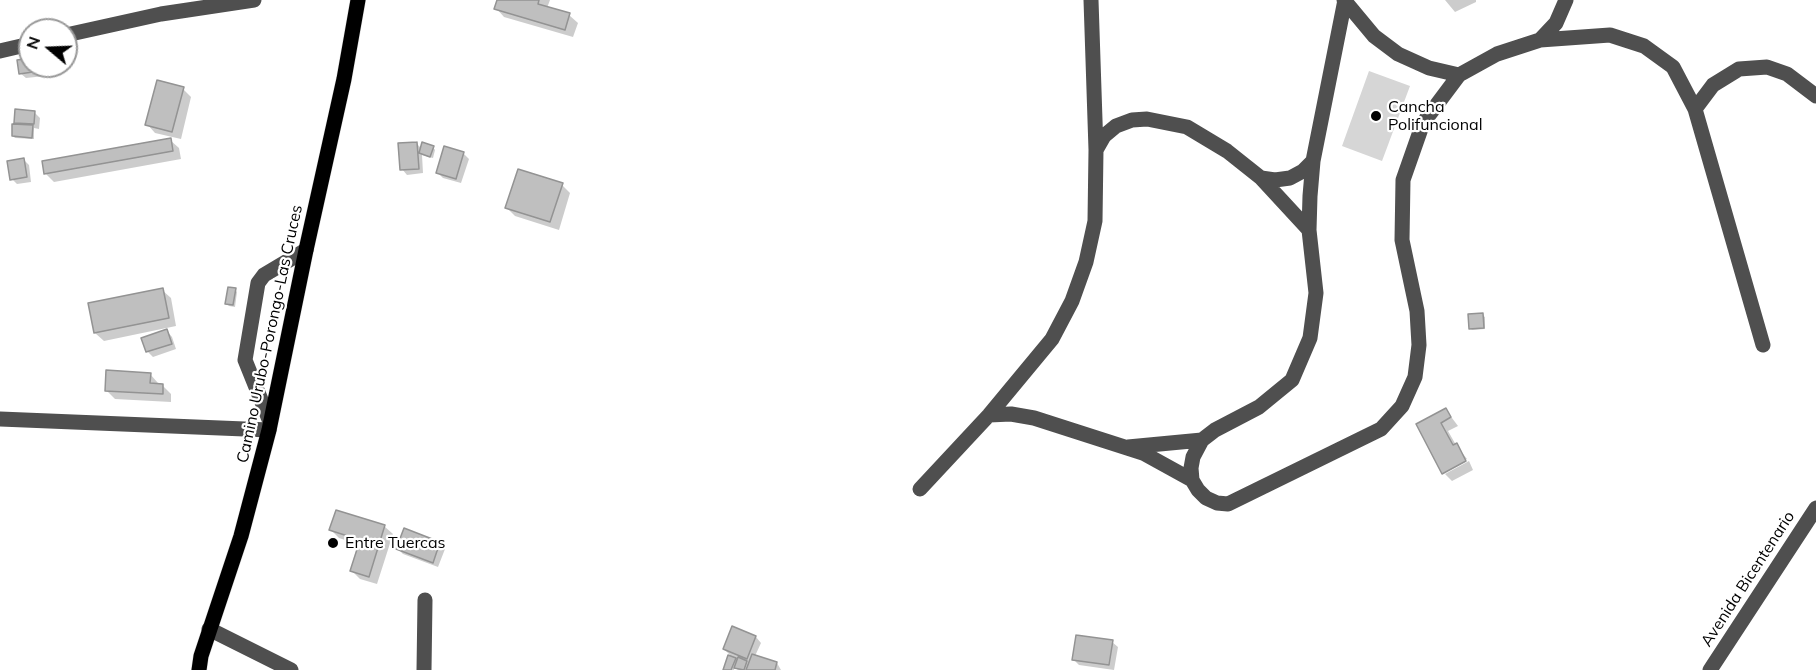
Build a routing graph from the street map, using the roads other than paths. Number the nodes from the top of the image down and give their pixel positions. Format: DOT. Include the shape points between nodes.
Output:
graph roads {
  1 [pos="254,0"];
  2 [pos="358,0"];
  3 [pos="1091,0"];
  4 [pos="1345,0"];
  5 [pos="1566,0"];
  6 [pos="78,32"];
  7 [pos="1540,40"];
  8 [pos="18,47"];
  9 [pos="0,51"];
  10 [pos="1459,75"];
  11 [pos="1815,94"];
  12 [pos="1695,110"];
  13 [pos="1096,150"];
  14 [pos="1313,161"];
  15 [pos="1261,178"];
  16 [pos="1309,230"];
  17 [pos="306,250"];
  18 [pos="1763,345"];
  19 [pos="989,415"];
  20 [pos="0,419"];
  21 [pos="269,426"];
  22 [pos="1202,440"];
  23 [pos="1125,447"];
  24 [pos="1192,480"];
  25 [pos="920,489"];
  26 [pos="1816,508"];
  27 [pos="425,600"];
  28 [pos="210,629"];
  29 [pos="199,670"];
  30 [pos="291,670"];
  31 [pos="424,670"];
  32 [pos="1710,670"];
  1 -- 6 [label="street" via="161,14"];
  2 -- 17 [label="main road, Camino Urubo-Porongo-Las Cruces"];
  3 -- 13 [label="street"];
  4 -- 10 [label="street" via="1374,36 1398,54 1429,68"];
  4 -- 14 [label="street"];
  5 -- 7 [label="street" via="1556,23"];
  7 -- 10 [label="street" via="1497,54"];
  7 -- 12 [label="street" via="1610,35 1644,46 1674,68"];
  8 -- 9 [label="street"];
  10 -- 24 [label="street" via="1423,123 1403,180 1402,240 1417,312 1419,345 1415,377 1402,406 1381,429 1228,504 1206,498"];
  11 -- 12 [label="street" via="1767,67 1739,69 1713,85"];
  12 -- 18 [label="street"];
  13 -- 15 [label="street" via="1116,126 1148,118 1187,127"];
  13 -- 19 [label="street" via="1095,221 1072,301 1052,339"];
  14 -- 15 [label="street" via="1290,178"];
  14 -- 16 [label="street"];
  15 -- 16 [label="street"];
  16 -- 22 [label="street" via="1316,293 1310,338 1292,380 1259,407"];
  17 -- 21 [label="main road, Camino Urubo-Porongo-Las Cruces"];
  17 -- 21 [label="street" via="258,283 245,360"];
  19 -- 23 [label="street" via="1034,418"];
  19 -- 25 [label="street"];
  20 -- 21 [label="street"];
  21 -- 28 [label="main road, Camino Urubo-Porongo-Las Cruces" via="241,536"];
  22 -- 23 [label="street"];
  22 -- 24 [label="street" via="1193,457"];
  23 -- 24 [label="street"];
  26 -- 32 [label="street, Avenida Bicentenario"];
  27 -- 31 [label="street"];
  28 -- 29 [label="main road, Camino Urubo-Porongo-Las Cruces"];
  28 -- 30 [label="street"];
}
